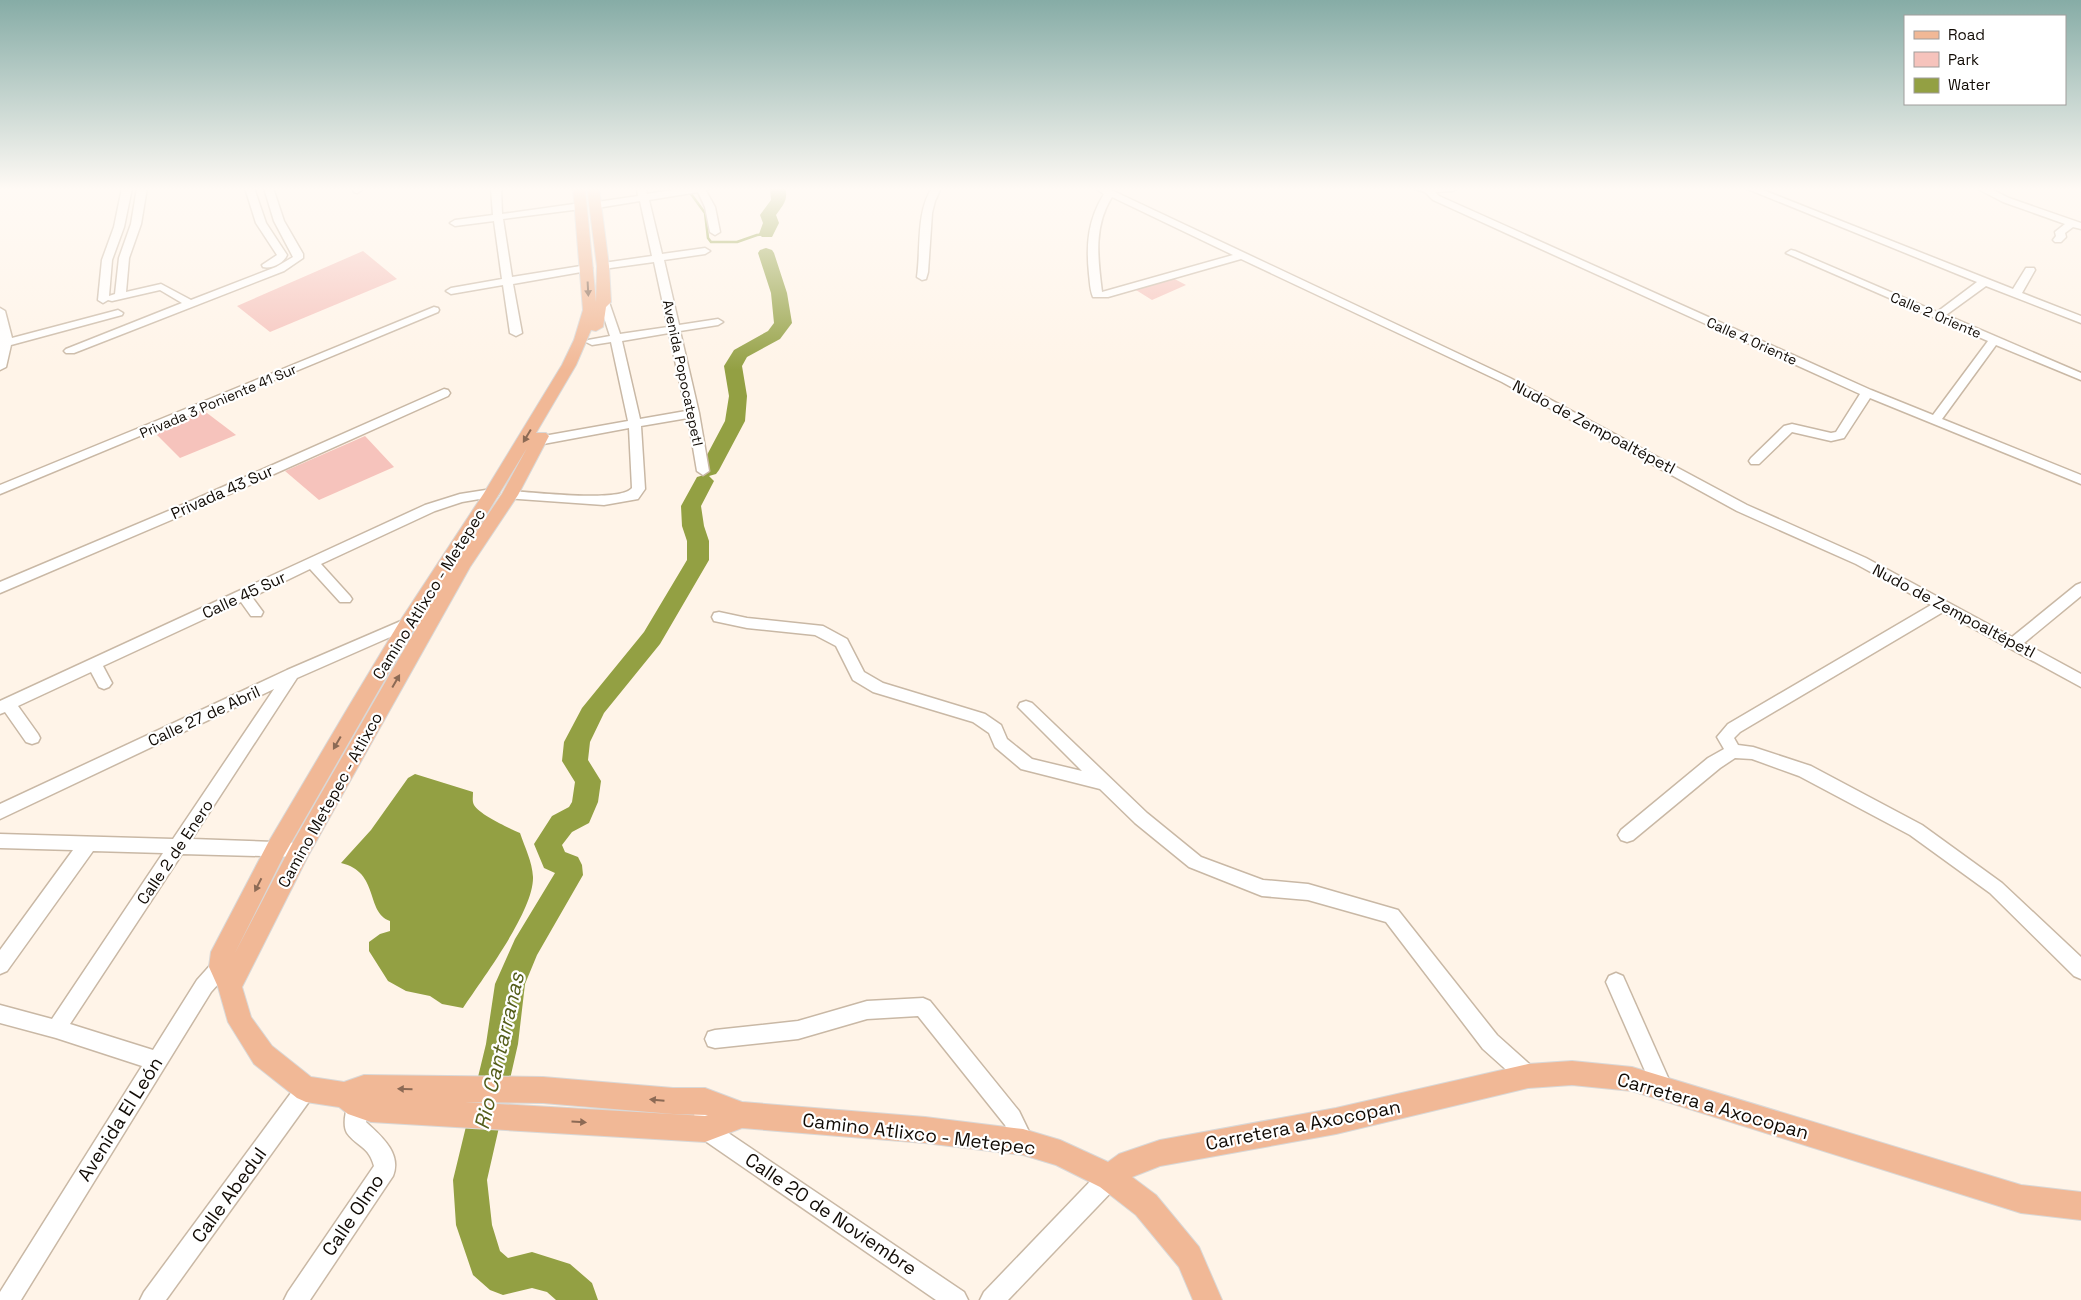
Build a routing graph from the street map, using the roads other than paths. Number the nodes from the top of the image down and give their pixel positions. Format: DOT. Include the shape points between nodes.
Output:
graph roads {
  1 [pos="111,249"];
  2 [pos="127,249"];
  3 [pos="278,249"];
  4 [pos="295,249"];
  5 [pos="502,249"];
  6 [pos="585,249"];
  7 [pos="600,249"];
  8 [pos="656,249"];
  9 [pos="925,249"];
  10 [pos="1093,249"];
  11 [pos="1225,249"];
  12 [pos="1548,249"];
  13 [pos="1901,249"];
  14 [pos="705,251"];
  15 [pos="1791,253"];
  16 [pos="1240,256"];
  17 [pos="658,258"];
  18 [pos="603,266"];
  19 [pos="587,268"];
  20 [pos="2030,270"];
  21 [pos="922,277"];
  22 [pos="506,280"];
  23 [pos="1984,282"];
  24 [pos="451,290"];
  25 [pos="2016,294"];
  26 [pos="120,296"];
  27 [pos="103,300"];
  28 [pos="188,302"];
  29 [pos="604,302"];
  30 [pos="434,310"];
  31 [pos="0,311"];
  32 [pos="116,311"];
  33 [pos="1938,316"];
  34 [pos="2081,320"];
  35 [pos="718,322"];
  36 [pos="135,326"];
  37 [pos="673,330"];
  38 [pos="516,333"];
  39 [pos="616,338"];
  40 [pos="6,340"];
  41 [pos="1994,340"];
  42 [pos="592,342"];
  43 [pos="70,351"];
  44 [pos="0,367"];
  45 [pos="2081,377"];
  46 [pos="1866,393"];
  47 [pos="444,394"];
  48 [pos="693,413"];
  49 [pos="1935,421"];
  50 [pos="635,423"];
  51 [pos="538,441"];
  52 [pos="1755,461"];
  53 [pos="703,471"];
  54 [pos="2081,480"];
  55 [pos="0,490"];
  56 [pos="506,495"];
  57 [pos="312,563"];
  58 [pos="0,588"];
  59 [pos="2081,588"];
  60 [pos="243,595"];
  61 [pos="344,599"];
  62 [pos="1943,604"];
  63 [pos="256,612"];
  64 [pos="719,617"];
  65 [pos="408,623"];
  66 [pos="2014,643"];
  67 [pos="94,663"];
  68 [pos="292,674"];
  69 [pos="2081,680"];
  70 [pos="104,682"];
  71 [pos="4,706"];
  72 [pos="1026,708"];
  73 [pos="356,711"];
  74 [pos="378,712"];
  75 [pos="32,738"];
  76 [pos="1733,751"];
  77 [pos="1103,783"];
  78 [pos="0,812"];
  79 [pos="1627,835"];
  80 [pos="0,841"];
  81 [pos="88,844"];
  82 [pos="178,848"];
  83 [pos="276,849"];
  84 [pos="300,850"];
  85 [pos="0,965"];
  86 [pos="2081,970"];
  87 [pos="225,976"];
  88 [pos="1616,982"];
  89 [pos="0,1014"];
  90 [pos="56,1029"];
  91 [pos="715,1039"];
  92 [pos="156,1061"];
  93 [pos="1528,1076"];
  94 [pos="1663,1088"];
  95 [pos="306,1089"];
  96 [pos="447,1089"];
  97 [pos="543,1090"];
  98 [pos="355,1096"];
  99 [pos="705,1101"];
  100 [pos="433,1112"];
  101 [pos="742,1115"];
  102 [pos="705,1129"];
  103 [pos="1023,1142"];
  104 [pos="1110,1177"];
  105 [pos="2081,1206"];
  106 [pos="8,1300"];
  107 [pos="152,1300"];
  108 [pos="296,1300"];
  109 [pos="956,1300"];
  110 [pos="992,1300"];
  111 [pos="1208,1300"];
  1 -- 27 [label="street" via="106,260"];
  2 -- 26 [label="street"];
  3 -- 28 [label="street" via="281,258"];
  4 -- 28 [label="street" via="298,258 280,269"];
  5 -- 22 [label="street"];
  6 -- 19 [label="main road, Camino Atlixco - Metepec"];
  7 -- 18 [label="main road, Camino Metepec - Atlixco"];
  8 -- 17 [label="street, Avenida Popocatepetl"];
  9 -- 21 [label="street"];
  10 -- 16 [label="street" via="1097,294 1104,296"];
  11 -- 16 [label="street, Nudo de Zempoaltépetl"];
  12 -- 46 [label="street, Calle 4 Oriente"];
  13 -- 23 [label="street"];
  14 -- 17 [label="street"];
  15 -- 33 [label="street, Calle 2 Oriente"];
  16 -- 62 [label="street, Nudo de Zempoaltépetl" via="1506,380 1742,508 1862,561"];
  17 -- 18 [label="street"];
  17 -- 37 [label="street, Avenida Popocatepetl"];
  18 -- 29 [label="main road, Camino Metepec - Atlixco"];
  19 -- 22 [label="street"];
  19 -- 56 [label="main road, Camino Atlixco - Metepec, one-way" via="590,310 581,340"];
  20 -- 25 [label="street"];
  22 -- 24 [label="street"];
  22 -- 38 [label="street"];
  23 -- 25 [label="street"];
  23 -- 33 [label="street"];
  25 -- 34 [label="street"];
  26 -- 27 [label="street"];
  26 -- 28 [label="street" via="161,287"];
  27 -- 32 [label="street"];
  28 -- 36 [label="street"];
  29 -- 39 [label="street, Calle 45 Sur"];
  29 -- 42 [label="main road, Camino Metepec - Atlixco" via="600,306"];
  30 -- 55 [label="street, Privada 3 Poniente 41 Sur"];
  31 -- 40 [label="street"];
  32 -- 36 [label="street"];
  32 -- 40 [label="street"];
  33 -- 41 [label="street, Calle 2 Oriente"];
  35 -- 37 [label="street"];
  36 -- 43 [label="street"];
  37 -- 39 [label="street"];
  37 -- 48 [label="street, Avenida Popocatepetl"];
  39 -- 42 [label="street"];
  39 -- 50 [label="street, Calle 45 Sur"];
  40 -- 44 [label="street"];
  41 -- 45 [label="street, Calle 2 Oriente"];
  41 -- 49 [label="street"];
  42 -- 51 [label="main road, Camino Metepec - Atlixco" via="571,388"];
  46 -- 49 [label="street, Calle 4 Oriente"];
  46 -- 52 [label="street" via="1840,435 1831,437 1792,428"];
  47 -- 58 [label="street, Privada 43 Sur"];
  48 -- 50 [label="street"];
  48 -- 53 [label="street, Avenida Popocatepetl"];
  49 -- 54 [label="street, Calle 4 Oriente"];
  50 -- 51 [label="street"];
  50 -- 56 [label="street, Calle 45 Sur" via="639,489 633,496 604,501"];
  51 -- 56 [label="main road, Camino Metepec - Atlixco"];
  56 -- 57 [label="street, Calle 45 Sur" via="474,494 450,500"];
  56 -- 65 [label="main road, Camino Atlixco - Metepec"];
  74 -- 56 [label="main road, Camino Metepec - Atlixco, one-way"];
  57 -- 60 [label="street, Calle 45 Sur"];
  57 -- 61 [label="street"];
  59 -- 66 [label="street"];
  60 -- 63 [label="street"];
  60 -- 67 [label="street, Calle 45 Sur"];
  62 -- 66 [label="street, Nudo de Zempoaltépetl"];
  62 -- 76 [label="street" via="1734,728 1725,737"];
  64 -- 77 [label="street" via="818,630 842,643 858,676 878,688 979,718 995,729 1001,743 1027,764"];
  65 -- 68 [label="street, Calle 27 de Abril"];
  65 -- 73 [label="main road, Camino Atlixco - Metepec"];
  66 -- 69 [label="street, Nudo de Zempoaltépetl"];
  67 -- 70 [label="street"];
  67 -- 71 [label="street, Calle 45 Sur"];
  68 -- 78 [label="street, Calle 27 de Abril"];
  68 -- 82 [label="street, Calle 2 de Enero"];
  71 -- 75 [label="street"];
  72 -- 77 [label="street"];
  73 -- 74 [label="main road"];
  73 -- 83 [label="main road, Camino Atlixco - Metepec, one-way"];
  74 -- 84 [label="main road, Camino Metepec - Atlixco"];
  76 -- 79 [label="street"];
  76 -- 86 [label="street" via="1753,753 1805,771 1916,830 1996,888"];
  77 -- 93 [label="street" via="1195,862 1262,888 1308,892 1392,916 1490,1042"];
  80 -- 81 [label="street"];
  81 -- 82 [label="street"];
  81 -- 85 [label="street"];
  82 -- 83 [label="street"];
  82 -- 90 [label="street, Calle 2 de Enero"];
  83 -- 84 [label="street"];
  83 -- 87 [label="main road, Camino Atlixco - Metepec, one-way" via="223,952"];
  84 -- 87 [label="main road, Camino Metepec - Atlixco" via="247,955"];
  87 -- 92 [label="street, Avenida El León" via="204,986"];
  87 -- 95 [label="main road, Camino Atlixco - Metepec" via="240,1022 263,1056"];
  88 -- 94 [label="street"];
  89 -- 90 [label="street"];
  90 -- 92 [label="street"];
  91 -- 103 [label="street" via="798,1030 867,1010 923,1007 1012,1118"];
  92 -- 106 [label="street, Avenida El León"];
  93 -- 94 [label="main road, Carretera a Axocopan" via="1572,1072 1632,1079"];
  93 -- 104 [label="main road, Carretera a Axocopan" via="1336,1121 1160,1153 1128,1163"];
  94 -- 105 [label="main road, Carretera a Axocopan" via="2021,1199"];
  95 -- 98 [label="main road, Camino Atlixco - Metepec"];
  95 -- 107 [label="street, Calle Abedul"];
  96 -- 97 [label="main road, Camino Atlixco - Metepec"];
  96 -- 98 [label="main road, Camino Atlixco - Metepec, one-way"];
  99 -- 97 [label="main road, Camino Atlixco - Metepec, one-way"];
  98 -- 100 [label="main road, Camino Atlixco - Metepec" via="371,1109"];
  98 -- 108 [label="street, Calle Olmo" via="355,1126 380,1149 385,1168"];
  99 -- 101 [label="main road, Camino Atlixco - Metepec"];
  99 -- 102 [label="street"];
  100 -- 102 [label="main road, Camino Atlixco - Metepec, one-way"];
  101 -- 102 [label="main road, Camino Atlixco - Metepec"];
  101 -- 103 [label="main road, Camino Atlixco - Metepec" via="925,1130"];
  102 -- 109 [label="street, Calle 20 de Noviembre"];
  103 -- 104 [label="main road, Camino Atlixco - Metepec" via="1060,1153"];
  104 -- 110 [label="street"];
  104 -- 111 [label="main road, Camino Atlixco - Metepec" via="1146,1205 1189,1257"];
}
